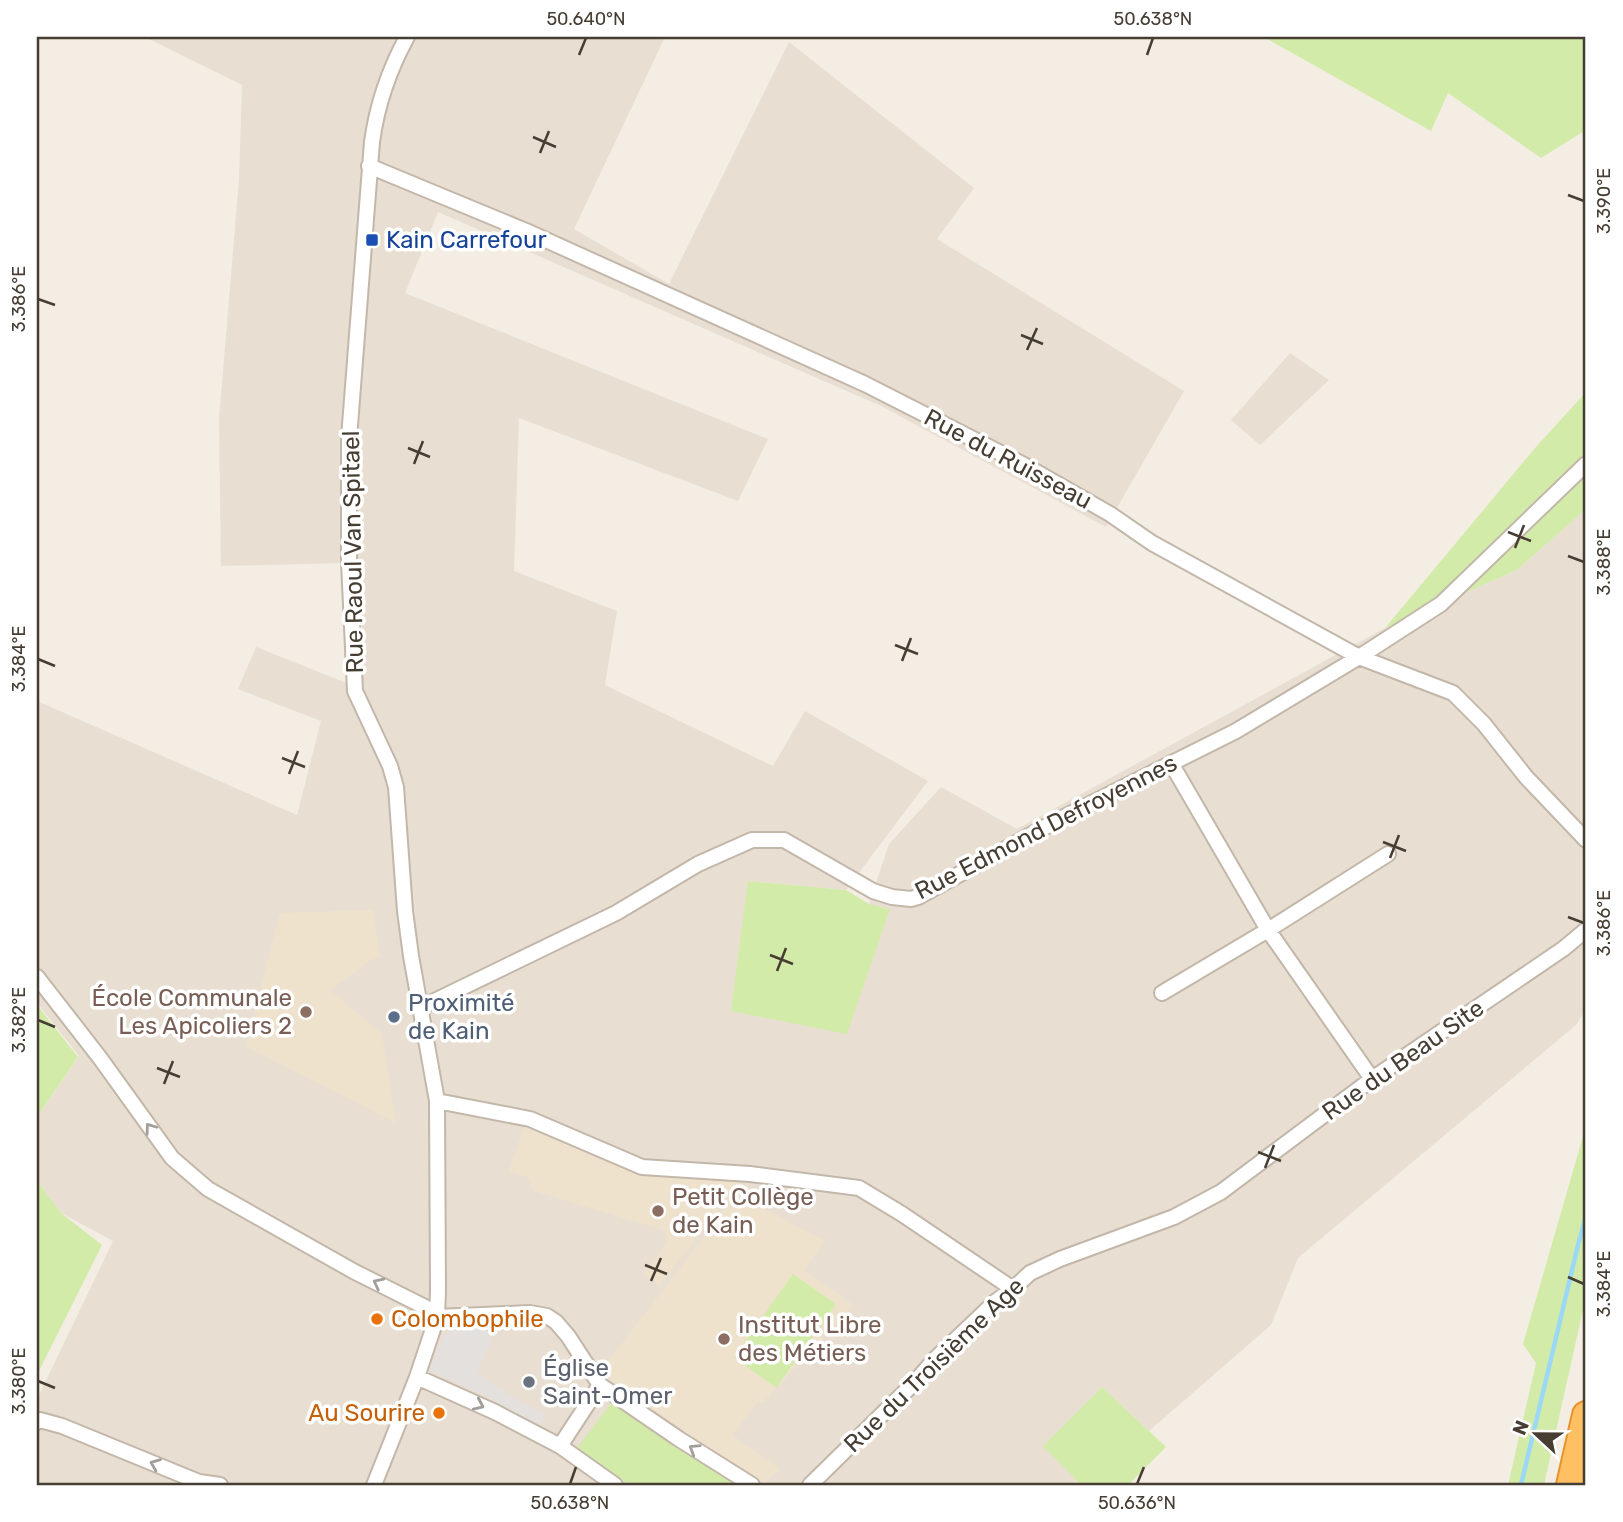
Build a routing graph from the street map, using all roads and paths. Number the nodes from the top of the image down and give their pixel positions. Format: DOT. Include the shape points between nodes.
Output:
graph roads {
  1 [pos="407,37"];
  2 [pos="369,166"];
  3 [pos="1586,464"];
  4 [pos="1359,657"];
  5 [pos="1171,763"];
  6 [pos="1586,840"];
  7 [pos="1388,853"];
  8 [pos="1268,930"];
  9 [pos="1586,930"];
  10 [pos="37,977"];
  11 [pos="1162,993"];
  12 [pos="419,1007"];
  13 [pos="1372,1079"];
  14 [pos="437,1101"];
  15 [pos="1221,1192"];
  16 [pos="1013,1289"];
  17 [pos="437,1317"];
  18 [pos="417,1377"];
  19 [pos="597,1380"];
  20 [pos="1586,1415"];
  21 [pos="37,1422"];
  22 [pos="560,1446"];
  23 [pos="220,1485"];
  24 [pos="374,1485"];
  25 [pos="615,1485"];
  26 [pos="752,1485"];
  27 [pos="810,1485"];
  28 [pos="1570,1485"];
  1 -- 2 [label="street, Rue Raoul Van Spitael" via="375,118"];
  2 -- 4 [label="street, Rue du Ruisseau" via="526,231 865,384 1026,466 1152,543"];
  2 -- 12 [label="street, Rue Raoul Van Spitael" via="349,438 355,691 396,787 405,911"];
  3 -- 4 [label="street, Rue Edmond Defroyennes" via="1441,604"];
  4 -- 5 [label="street, Rue Edmond Defroyennes" via="1236,731"];
  4 -- 6 [label="street, Rue du Ruisseau" via="1453,693"];
  5 -- 8 [label="street"];
  5 -- 12 [label="street, Rue Edmond Defroyennes" via="911,900 873,891 784,840 752,840 698,864 616,913"];
  7 -- 8 [label="street"];
  8 -- 11 [label="street"];
  8 -- 13 [label="street"];
  9 -- 13 [label="street, Rue du Beau Site"];
  17 -- 10 [label="street, one-way" via="208,1189 172,1158"];
  12 -- 14 [label="street, Rue Raoul Van Spitael"];
  13 -- 15 [label="street, Rue du Beau Site"];
  14 -- 16 [label="street" via="530,1119 642,1167 859,1188"];
  14 -- 17 [label="street, Rue Raoul Van Spitael"];
  15 -- 16 [label="street, Rue du Troisième Age" via="1174,1217 1060,1259 1030,1273"];
  16 -- 27 [label="street, Rue du Troisième Age" via="935,1359"];
  17 -- 18 [label="street, Rue Raoul Van Spitael"];
  17 -- 19 [label="street" via="547,1316 568,1336"];
  18 -- 22 [label="street, one-way"];
  18 -- 24 [label="street, Rue Raoul Van Spitael"];
  19 -- 22 [label="street"];
  26 -- 19 [label="street, one-way"];
  20 -- 28 [label="highway"];
  23 -- 21 [label="street, one-way" via="199,1482 62,1426"];
  22 -- 25 [label="street"];
}
